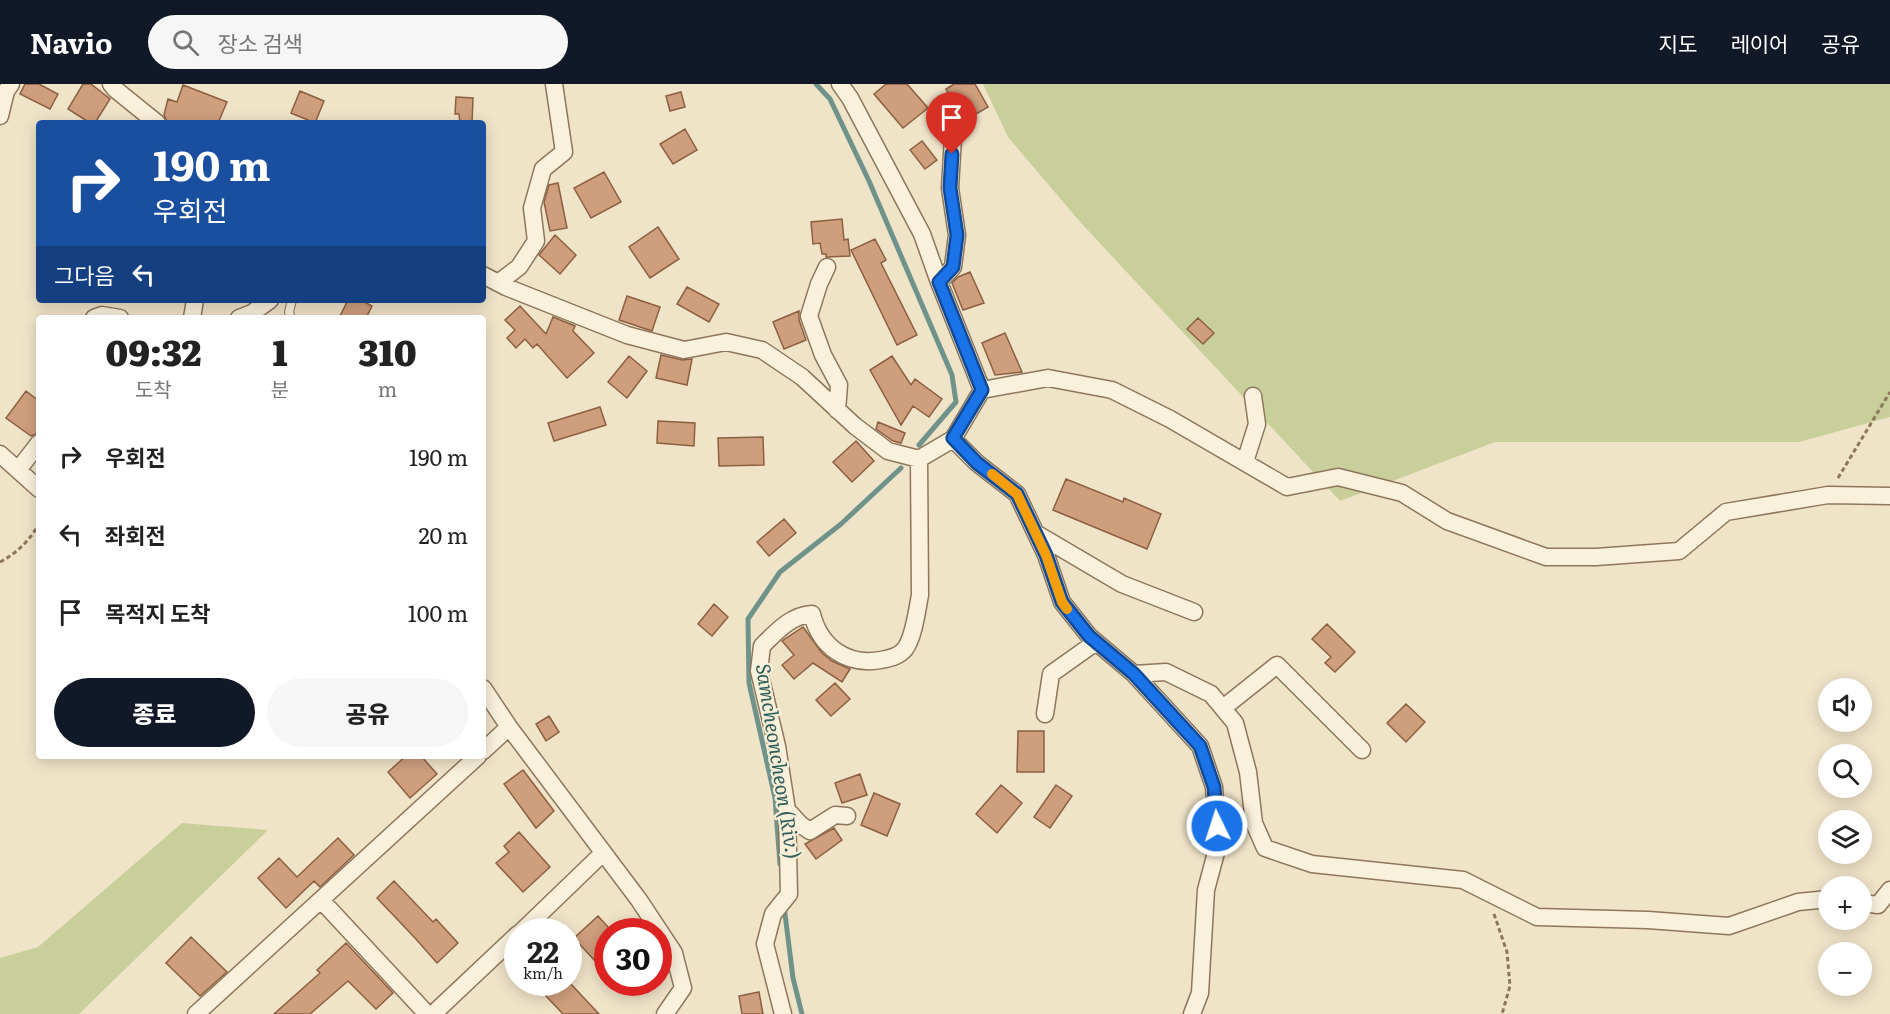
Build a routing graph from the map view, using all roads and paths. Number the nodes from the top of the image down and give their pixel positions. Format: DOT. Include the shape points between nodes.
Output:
graph roads {
  1 [pos="11,84"];
  2 [pos="111,84"];
  3 [pos="554,84"];
  4 [pos="840,84"];
  5 [pos="0,116"];
  6 [pos="153,120"];
  7 [pos="953,138"];
  8 [pos="827,267"];
  9 [pos="486,277"];
  10 [pos="939,282"];
  11 [pos="498,283"];
  12 [pos="266,303"];
  13 [pos="247,315"];
  14 [pos="982,390"];
  15 [pos="1890,392"];
  16 [pos="1253,396"];
  17 [pos="837,410"];
  18 [pos="953,438"];
  19 [pos="36,447"];
  20 [pos="0,454"];
  21 [pos="919,459"];
  22 [pos="1245,462"];
  23 [pos="18,470"];
  24 [pos="36,486"];
  25 [pos="1828,495"];
  26 [pos="1890,496"];
  27 [pos="36,530"];
  28 [pos="1036,534"];
  29 [pos="0,562"];
  30 [pos="1194,612"];
  31 [pos="1096,642"];
  32 [pos="1134,674"];
  33 [pos="486,692"];
  34 [pos="1222,708"];
  35 [pos="1045,714"];
  36 [pos="509,727"];
  37 [pos="486,748"];
  38 [pos="1362,750"];
  39 [pos="474,759"];
  40 [pos="787,810"];
  41 [pos="848,816"];
  42 [pos="603,853"];
  43 [pos="1890,890"];
  44 [pos="1488,893"];
  45 [pos="321,900"];
  46 [pos="1818,900"];
  47 [pos="1872,904"];
  48 [pos="535,918"];
  49 [pos="504,947"];
  50 [pos="196,1014"];
  51 [pos="427,1014"];
  52 [pos="433,1014"];
  53 [pos="665,1014"];
  54 [pos="783,1014"];
  55 [pos="1192,1014"];
  56 [pos="1502,1014"];
  1 -- 5 [label="street"];
  2 -- 6 [label="street"];
  3 -- 11 [label="street" via="564,152 543,169 532,208 536,240 519,267"];
  4 -- 10 [label="street" via="922,234"];
  7 -- 10 [label="street" via="950,188 957,235 953,267"];
  8 -- 17 [label="street" via="809,316 839,385"];
  9 -- 11 [label="street"];
  10 -- 14 [label="street"];
  11 -- 17 [label="street" via="627,335 684,350 726,342 762,350 802,377"];
  12 -- 13 [label="street"];
  14 -- 18 [label="street"];
  14 -- 22 [label="street" via="1048,378 1112,390"];
  15 -- 25 [label="path"];
  16 -- 22 [label="street" via="1257,424"];
  17 -- 21 [label="street" via="888,451"];
  18 -- 21 [label="street"];
  18 -- 28 [label="street" via="977,463 1017,494"];
  19 -- 23 [label="street"];
  20 -- 23 [label="street"];
  21 -- 40 [label="street" via="920,596 906,648 896,657 874,661 847,658 821,636 812,614 801,614 762,646 759,671"];
  22 -- 25 [label="street" via="1287,487 1338,477 1402,494 1448,521 1546,557 1679,551 1726,512"];
  23 -- 24 [label="street"];
  25 -- 26 [label="street"];
  27 -- 29 [label="path"];
  28 -- 30 [label="street" via="1122,584"];
  28 -- 31 [label="street" via="1062,602"];
  31 -- 32 [label="street"];
  31 -- 35 [label="street" via="1051,675"];
  32 -- 34 [label="street" via="1167,672 1210,694"];
  32 -- 55 [label="street" via="1200,746 1214,787 1218,845 1206,890 1200,993"];
  33 -- 36 [label="street"];
  34 -- 38 [label="street" via="1277,665"];
  34 -- 44 [label="street" via="1235,723 1248,772 1254,823 1265,848 1312,864 1463,880"];
  36 -- 37 [label="street"];
  36 -- 42 [label="street"];
  39 -- 45 [label="street"];
  40 -- 41 [label="street" via="810,831 835,815"];
  40 -- 54 [label="street" via="789,894 775,912 765,944"];
  42 -- 48 [label="street"];
  42 -- 53 [label="street" via="674,953 683,988"];
  43 -- 47 [label="street" via="1878,905"];
  44 -- 46 [label="street" via="1537,917 1730,926 1798,902"];
  44 -- 56 [label="path" via="1507,952 1510,986"];
  45 -- 50 [label="street"];
  45 -- 51 [label="street"];
  49 -- 52 [label="street"];
}
